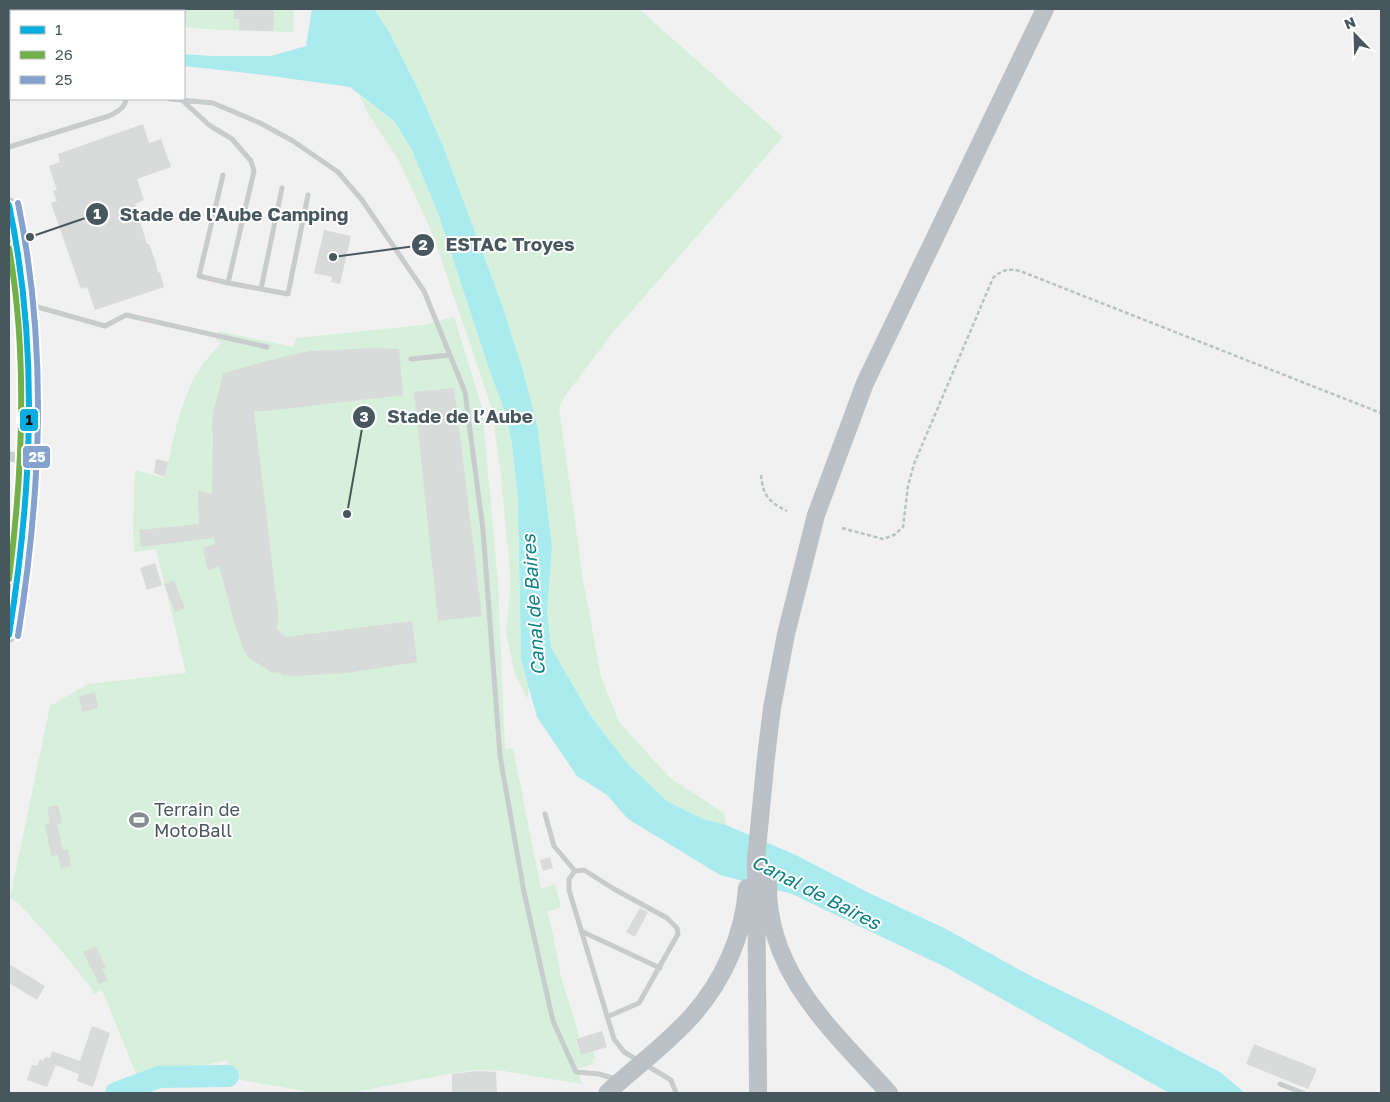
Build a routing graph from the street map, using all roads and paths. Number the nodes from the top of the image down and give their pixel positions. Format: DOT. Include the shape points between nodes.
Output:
graph roads {
  1 [pos="1045,9"];
  2 [pos="126,100"];
  3 [pos="176,100"];
  4 [pos="183,101"];
  5 [pos="9,147"];
  6 [pos="223,175"];
  7 [pos="282,188"];
  8 [pos="308,195"];
  9 [pos="9,205"];
  10 [pos="228,283"];
  11 [pos="260,289"];
  12 [pos="19,292"];
  13 [pos="267,347"];
  14 [pos="450,356"];
  15 [pos="411,359"];
  16 [pos="1381,412"];
  17 [pos="9,456"];
  18 [pos="28,461"];
  19 [pos="760,475"];
  20 [pos="787,511"];
  21 [pos="842,528"];
  22 [pos="9,635"];
  23 [pos="545,814"];
  24 [pos="763,824"];
  25 [pos="575,871"];
  26 [pos="756,899"];
  27 [pos="581,931"];
  28 [pos="660,968"];
  29 [pos="607,1017"];
  30 [pos="641,1062"];
  31 [pos="620,1081"];
  32 [pos="1280,1084"];
  33 [pos="759,1089"];
  34 [pos="607,1093"];
  35 [pos="676,1093"];
  36 [pos="889,1093"];
  37 [pos="1303,1093"];
  1 -- 24 [label="highway" via="865,383 816,515 786,634 772,708"];
  2 -- 5 [label="lane" via="126,104 109,116"];
  3 -- 4 [label="lane"];
  4 -- 10 [label="lane" via="208,125 232,139 251,161 254,171"];
  4 -- 14 [label="lane" via="213,103 260,123 338,172 362,200 424,291"];
  6 -- 10 [label="lane" via="199,276"];
  7 -- 11 [label="lane"];
  8 -- 11 [label="lane" via="288,294"];
  9 -- 12 [label="main road"];
  10 -- 11 [label="lane"];
  12 -- 13 [label="lane" via="105,326 126,315"];
  12 -- 18 [label="main road" via="30,372"];
  14 -- 15 [label="lane"];
  14 -- 31 [label="lane" via="466,392 479,500 500,756 524,892 553,1021 576,1072 600,1074"];
  16 -- 21 [label="path" via="1009,268 993,278 914,464 903,527 883,539"];
  17 -- 18 [label="street"];
  18 -- 22 [label="main road"];
  19 -- 20 [label="path" via="765,495 773,504"];
  23 -- 25 [label="lane" via="554,846"];
  24 -- 26 [label="highway"];
  24 -- 26 [label="highway" via="756,859"];
  25 -- 27 [label="lane" via="569,879 569,890"];
  25 -- 28 [label="lane" via="584,870 667,918 677,928 678,934"];
  26 -- 30 [label="highway" via="724,970 709,993 676,1032"];
  26 -- 33 [label="highway"];
  26 -- 36 [label="highway" via="790,974 805,998"];
  27 -- 28 [label="lane"];
  27 -- 29 [label="lane"];
  28 -- 29 [label="lane" via="640,1003"];
  29 -- 30 [label="lane" via="614,1039 624,1052"];
  30 -- 31 [label="highway"];
  30 -- 35 [label="lane" via="672,1080"];
  31 -- 34 [label="highway"];
  32 -- 37 [label="lane"];
}
